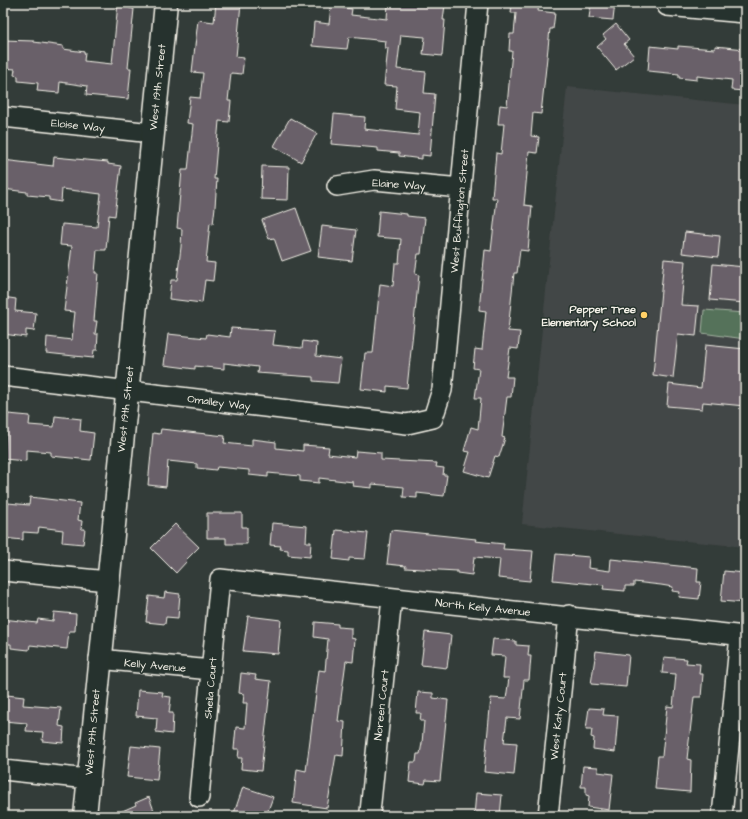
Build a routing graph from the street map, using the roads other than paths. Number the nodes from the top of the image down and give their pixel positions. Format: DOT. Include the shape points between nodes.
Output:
graph roads {
  1 [pos="166,3"];
  2 [pos="478,3"];
  3 [pos="667,6"];
  4 [pos="745,13"];
  5 [pos="3,117"];
  6 [pos="152,133"];
  7 [pos="337,186"];
  8 [pos="461,188"];
  9 [pos="3,376"];
  10 [pos="126,391"];
  11 [pos="433,418"];
  12 [pos="3,571"];
  13 [pos="220,579"];
  14 [pos="108,582"];
  15 [pos="392,598"];
  16 [pos="569,615"];
  17 [pos="742,636"];
  18 [pos="99,659"];
  19 [pos="211,670"];
  20 [pos="3,770"];
  21 [pos="88,779"];
  22 [pos="199,797"];
  23 [pos="370,812"];
  24 [pos="85,816"];
  25 [pos="548,816"];
  26 [pos="722,816"];
  1 -- 6 [label="main road, West 19th Street"];
  2 -- 8 [label="street, West Buffington Street"];
  3 -- 4 [label="street"];
  5 -- 6 [label="street, Eloise Way"];
  6 -- 10 [label="main road, West 19th Street"];
  7 -- 8 [label="street, Elaine Way" via="374,180"];
  8 -- 11 [label="street, West Buffington Street" via="442,390"];
  9 -- 10 [label="street, Omalley Way"];
  10 -- 11 [label="street, Omalley Way" via="407,424"];
  10 -- 14 [label="main road, West 19th Street"];
  12 -- 14 [label="street"];
  13 -- 15 [label="street, North Kelly Avenue"];
  13 -- 19 [label="street, Sheila Court"];
  14 -- 18 [label="main road, West 19th Street"];
  15 -- 16 [label="street, North Kelly Avenue"];
  15 -- 23 [label="street, Noreen Court"];
  16 -- 17 [label="street, North Kelly Avenue"];
  16 -- 25 [label="street, West Katy Court"];
  17 -- 26 [label="street"];
  18 -- 19 [label="street, Kelly Avenue"];
  18 -- 21 [label="main road, West 19th Street"];
  19 -- 22 [label="street, Sheila Court"];
  20 -- 21 [label="street"];
  21 -- 24 [label="main road, West 19th Street"];
}
